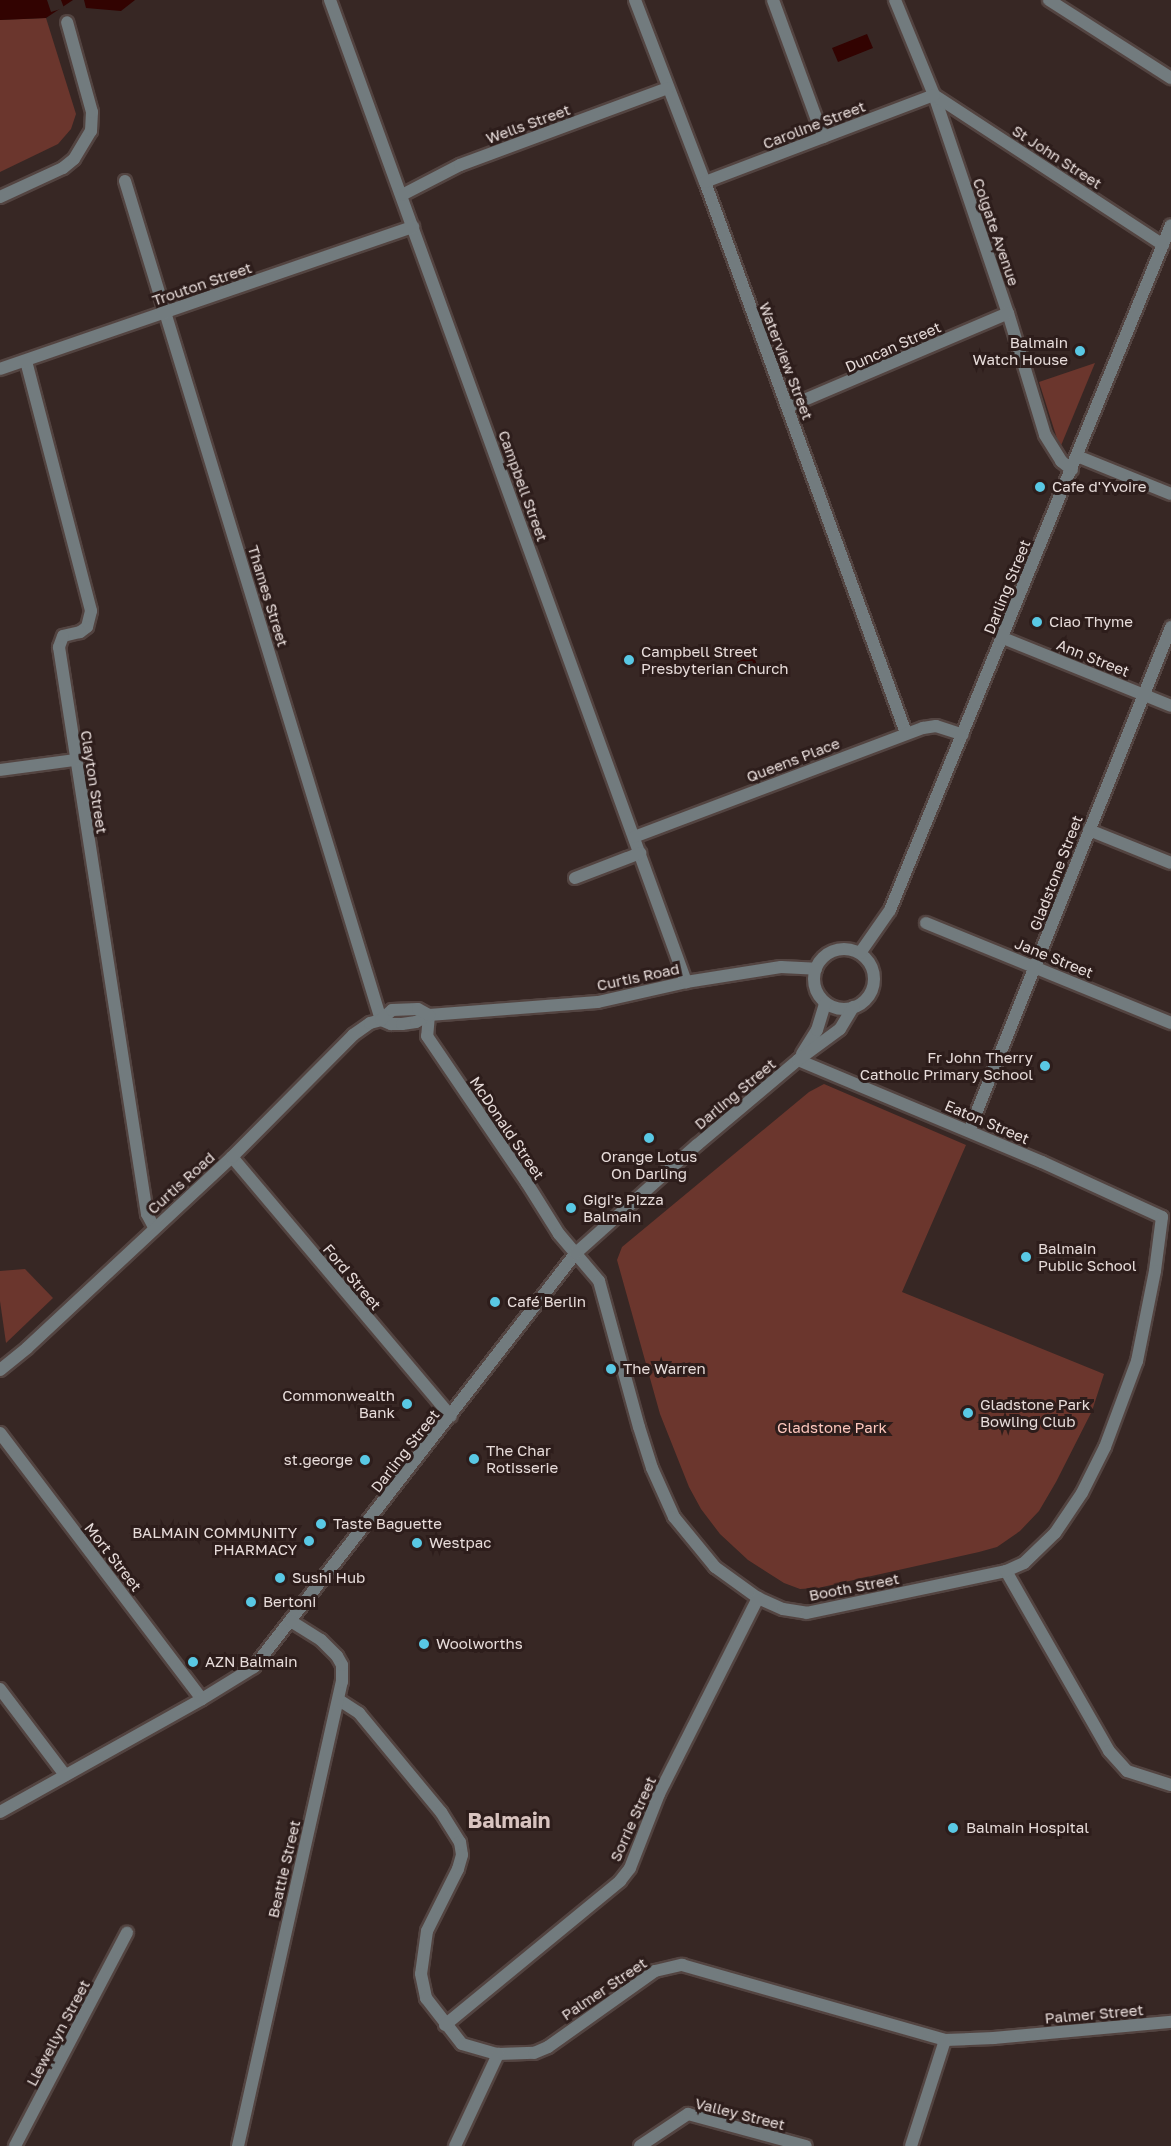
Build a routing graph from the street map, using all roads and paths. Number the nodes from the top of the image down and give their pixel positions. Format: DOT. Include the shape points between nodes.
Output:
graph roads {
  1 [pos="635,0"];
  2 [pos="773,0"];
  3 [pos="895,0"];
  4 [pos="1049,0"];
  5 [pos="334,1"];
  6 [pos="67,22"];
  7 [pos="1171,78"];
  8 [pos="668,88"];
  9 [pos="934,95"];
  10 [pos="823,137"];
  11 [pos="125,181"];
  12 [pos="705,182"];
  13 [pos="402,195"];
  14 [pos="0,196"];
  15 [pos="1171,225"];
  16 [pos="413,227"];
  17 [pos="1163,245"];
  18 [pos="166,313"];
  19 [pos="1008,313"];
  20 [pos="26,362"];
  21 [pos="0,369"];
  22 [pos="788,407"];
  23 [pos="1077,456"];
  24 [pos="1072,470"];
  25 [pos="1171,494"];
  26 [pos="1171,627"];
  27 [pos="1003,638"];
  28 [pos="1144,695"];
  29 [pos="1171,706"];
  30 [pos="906,733"];
  31 [pos="963,735"];
  32 [pos="75,760"];
  33 [pos="0,770"];
  34 [pos="1089,830"];
  35 [pos="634,837"];
  36 [pos="640,853"];
  37 [pos="1171,863"];
  38 [pos="574,878"];
  39 [pos="926,923"];
  40 [pos="860,953"];
  41 [pos="1035,967"];
  42 [pos="816,969"];
  43 [pos="686,982"];
  44 [pos="825,1003"];
  45 [pos="853,1007"];
  46 [pos="429,1015"];
  47 [pos="381,1020"];
  48 [pos="1171,1023"];
  49 [pos="798,1060"];
  50 [pos="969,1131"];
  51 [pos="232,1157"];
  52 [pos="1162,1217"];
  53 [pos="154,1227"];
  54 [pos="576,1253"];
  55 [pos="0,1370"];
  56 [pos="451,1416"];
  57 [pos="0,1433"];
  58 [pos="1006,1571"];
  59 [pos="758,1598"];
  60 [pos="291,1621"];
  61 [pos="0,1689"];
  62 [pos="202,1699"];
  63 [pos="339,1700"];
  64 [pos="65,1775"];
  65 [pos="1171,1785"];
  66 [pos="0,1812"];
  67 [pos="127,1933"];
  68 [pos="1171,2022"];
  69 [pos="445,2025"];
  70 [pos="945,2040"];
  71 [pos="498,2054"];
  72 [pos="770,2141"];
  73 [pos="15,2146"];
  74 [pos="238,2146"];
  75 [pos="455,2146"];
  76 [pos="640,2146"];
  77 [pos="806,2146"];
  78 [pos="910,2146"];
  1 -- 8 [label="street, Waterview Street"];
  2 -- 10 [label="street"];
  3 -- 9 [label="street, Colgate Avenue"];
  4 -- 7 [label="street"];
  5 -- 13 [label="street, Campbell Street"];
  6 -- 14 [label="street" via="92,112 91,131 74,159 63,168"];
  8 -- 12 [label="street, Waterview Street"];
  8 -- 13 [label="street, Wells Street" via="460,165"];
  9 -- 10 [label="street, Caroline Street"];
  9 -- 17 [label="street, St John Street"];
  9 -- 19 [label="street, Colgate Avenue"];
  10 -- 12 [label="street, Caroline Street"];
  11 -- 18 [label="street, Thames Street"];
  12 -- 22 [label="street, Waterview Street"];
  13 -- 16 [label="street, Campbell Street"];
  15 -- 17 [label="street, Darling Street"];
  16 -- 18 [label="street, Trouton Street"];
  16 -- 35 [label="street, Campbell Street"];
  17 -- 23 [label="street, Darling Street"];
  18 -- 20 [label="street, Trouton Street"];
  18 -- 47 [label="street, Thames Street"];
  19 -- 22 [label="street, Duncan Street"];
  19 -- 24 [label="street, Colgate Avenue" via="1045,435 1061,461"];
  20 -- 21 [label="street, Trouton Street"];
  20 -- 32 [label="street, Clayton Street" via="91,611 87,627 63,636 59,647"];
  22 -- 30 [label="street, Waterview Street"];
  23 -- 24 [label="street, Darling Street"];
  23 -- 25 [label="street"];
  24 -- 27 [label="street, Darling Street"];
  26 -- 28 [label="street, Gladstone Street"];
  27 -- 28 [label="street, Ann Street"];
  27 -- 31 [label="street, Darling Street"];
  28 -- 29 [label="street, Ann Street"];
  28 -- 34 [label="street, Gladstone Street"];
  30 -- 31 [label="street, Queens Place" via="936,726"];
  30 -- 35 [label="street, Queens Place"];
  31 -- 40 [label="street, Darling Street" via="890,910"];
  32 -- 33 [label="street"];
  32 -- 53 [label="street, Clayton Street" via="147,1214"];
  34 -- 37 [label="street"];
  34 -- 41 [label="street, Gladstone Street"];
  35 -- 36 [label="street, Campbell Street"];
  36 -- 38 [label="street"];
  36 -- 43 [label="street, Campbell Street"];
  39 -- 41 [label="street, Jane Street"];
  40 -- 42 [label="street" via="851,949 831,951"];
  40 -- 45 [label="street" via="874,977 868,996"];
  41 -- 48 [label="street, Jane Street"];
  41 -- 50 [label="street, Gladstone Street"];
  42 -- 43 [label="street, Curtis Road" via="781,968"];
  42 -- 44 [label="street" via="814,986"];
  43 -- 46 [label="street, Curtis Road" via="598,1002"];
  44 -- 45 [label="street"];
  44 -- 49 [label="street, Darling Street" via="817,1030"];
  45 -- 49 [label="street, Darling Street" via="840,1029"];
  46 -- 47 [label="street, Curtis Road" via="418,1009 392,1010"];
  46 -- 54 [label="street, McDonald Street" via="427,1036 559,1234"];
  47 -- 51 [label="street, Curtis Road" via="353,1035"];
  49 -- 50 [label="street, Eaton Street"];
  49 -- 54 [label="street, Darling Street"];
  50 -- 52 [label="street, Eaton Street"];
  51 -- 53 [label="street, Curtis Road"];
  51 -- 56 [label="street, Ford Street"];
  52 -- 58 [label="street, Booth Street" via="1137,1361 1105,1447 1082,1493 1055,1533 1024,1563"];
  53 -- 55 [label="street, Curtis Road"];
  54 -- 56 [label="street, Darling Street"];
  54 -- 59 [label="street, Booth Street" via="599,1281 652,1468 674,1516 715,1567"];
  56 -- 60 [label="street, Darling Street"];
  57 -- 62 [label="street, Mort Street"];
  58 -- 59 [label="street, Booth Street" via="807,1613 783,1609"];
  58 -- 65 [label="street" via="1109,1751 1127,1771"];
  59 -- 69 [label="street, Sorrie Street" via="659,1794 630,1868 620,1881"];
  60 -- 62 [label="street, Darling Street" via="254,1667"];
  60 -- 63 [label="street, Beattie Street" via="321,1640 337,1656 342,1665"];
  61 -- 64 [label="street"];
  62 -- 64 [label="street, Darling Street"];
  63 -- 69 [label="street, Palmer Street" via="359,1713 441,1812 460,1842 458,1869 427,1931 421,1974 426,1998"];
  63 -- 74 [label="street, Beattie Street"];
  64 -- 66 [label="street, Darling Street"];
  67 -- 73 [label="street, Llewellyn Street"];
  68 -- 70 [label="street, Palmer Street"];
  69 -- 71 [label="street, Palmer Street" via="462,2044"];
  70 -- 71 [label="street, Palmer Street" via="682,1965 655,1971 548,2047 534,2053"];
  70 -- 78 [label="street"];
  71 -- 75 [label="street"];
  72 -- 76 [label="street, Valley Street" via="688,2114"];
  72 -- 77 [label="street, Valley Street"];
}
